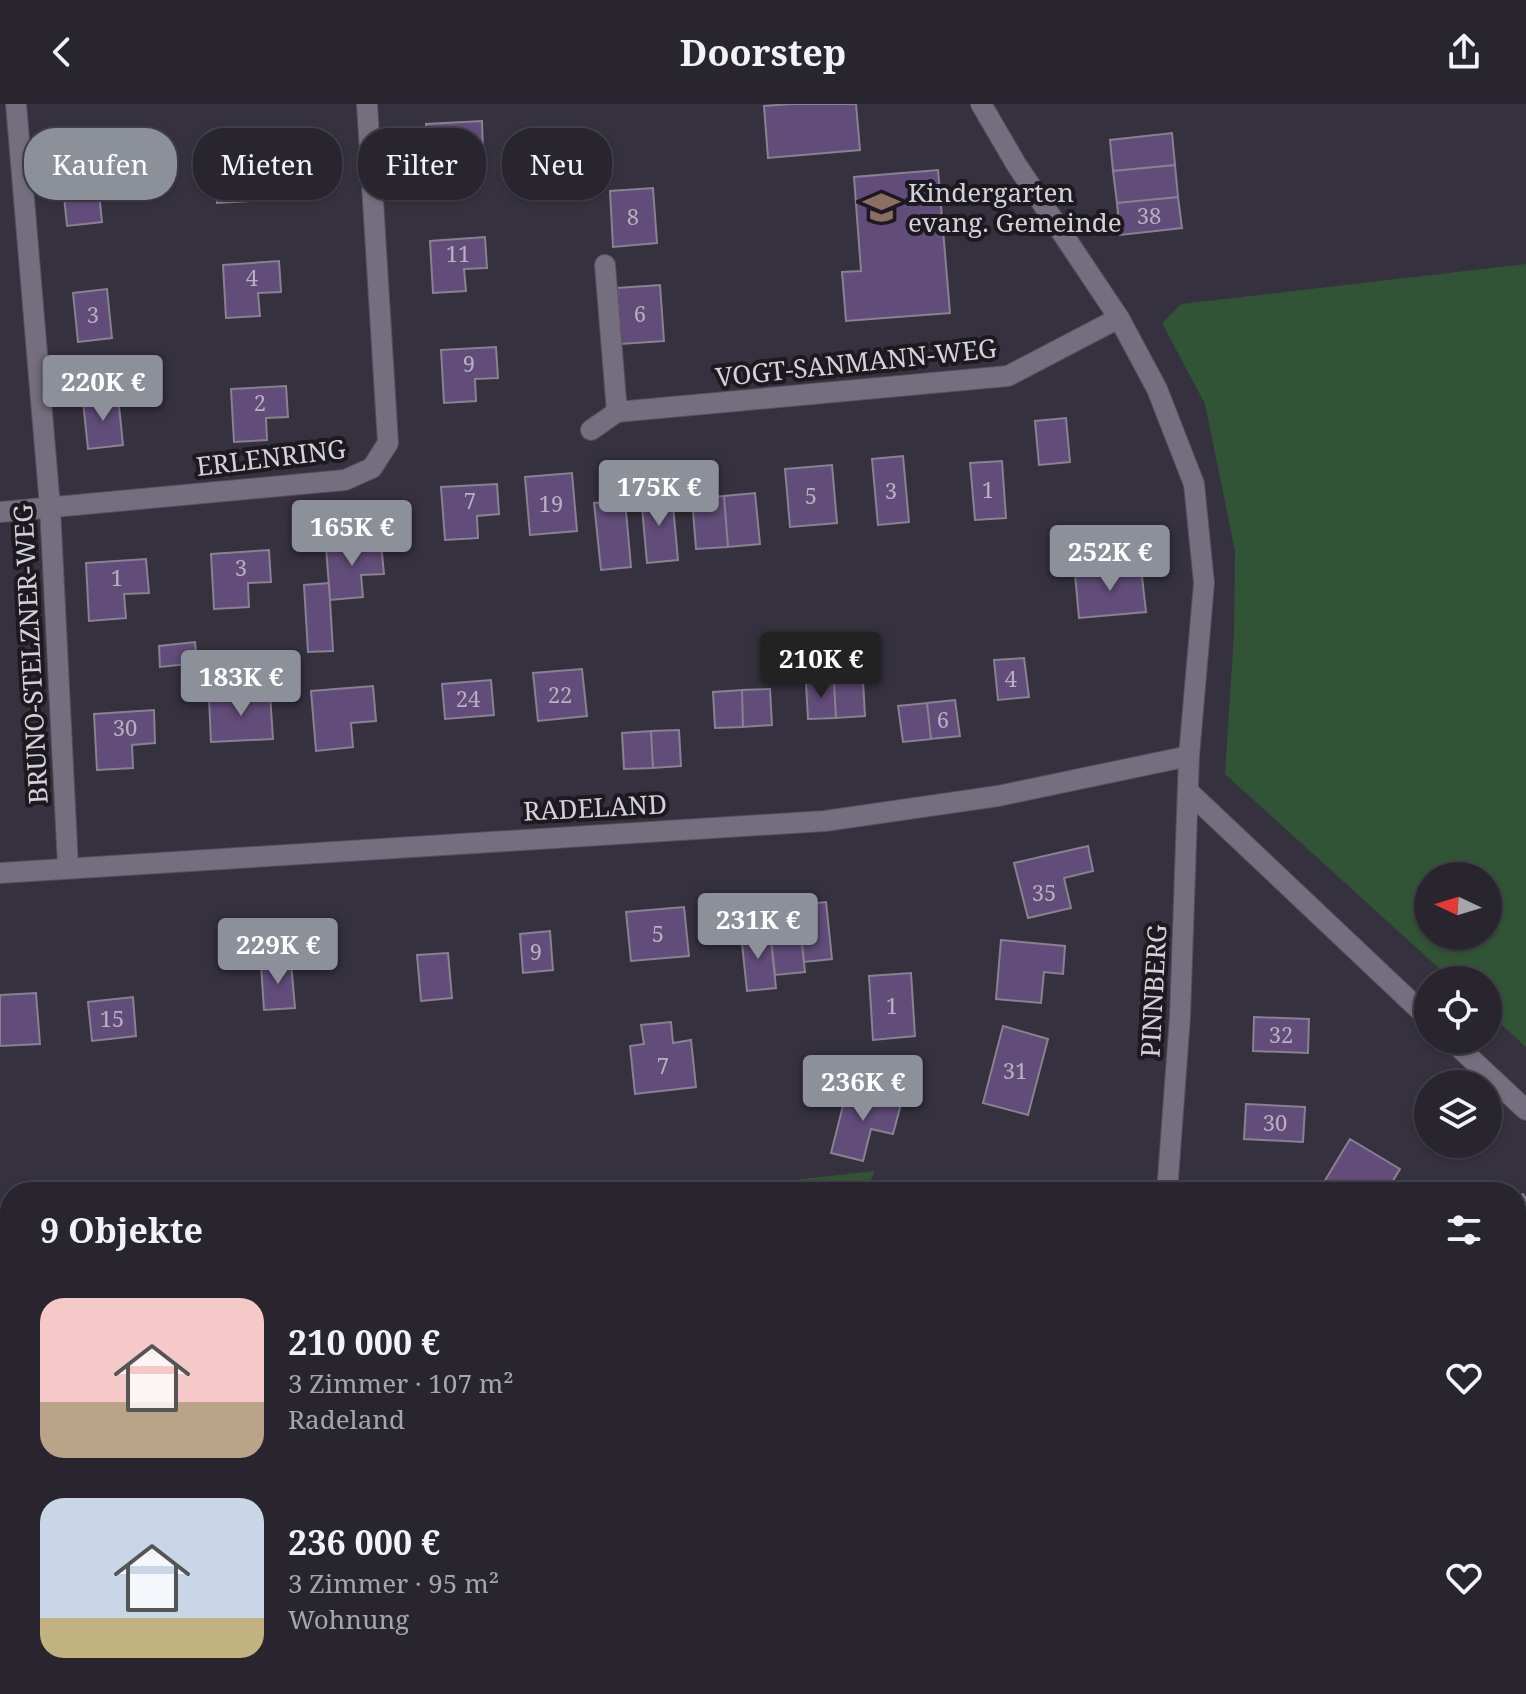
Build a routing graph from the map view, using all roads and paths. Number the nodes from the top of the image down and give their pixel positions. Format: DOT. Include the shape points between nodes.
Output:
graph roads {
  1 [pos="16,104"];
  2 [pos="367,104"];
  3 [pos="981,104"];
  4 [pos="605,265"];
  5 [pos="1119,318"];
  6 [pos="617,412"];
  7 [pos="591,430"];
  8 [pos="50,507"];
  9 [pos="0,512"];
  10 [pos="1189,756"];
  11 [pos="1189,792"];
  12 [pos="68,866"];
  13 [pos="0,873"];
  14 [pos="1414,1005"];
  15 [pos="1466,1054"];
  16 [pos="1526,1110"];
  17 [pos="1168,1182"];
  1 -- 8 [label="street, BRUNO-STELZNER-WEG"];
  2 -- 8 [label="street, ERLENRING" via="388,443 372,468 345,480"];
  3 -- 5 [label="street, PINNBERG"];
  4 -- 6 [label="street"];
  5 -- 6 [label="street, VOGT-SANMANN-WEG" via="1008,376"];
  5 -- 10 [label="street, PINNBERG" via="1157,389 1194,484 1204,583"];
  6 -- 7 [label="street, VOGT-SANMANN-WEG"];
  8 -- 9 [label="street, ERLENRING"];
  8 -- 12 [label="street, BRUNO-STELZNER-WEG"];
  10 -- 11 [label="street, PINNBERG"];
  10 -- 12 [label="street, RADELAND" via="998,796 825,821"];
  11 -- 14 [label="street"];
  11 -- 17 [label="street, PINNBERG"];
  12 -- 13 [label="street, RADELAND"];
  15 -- 16 [label="street"];
}
